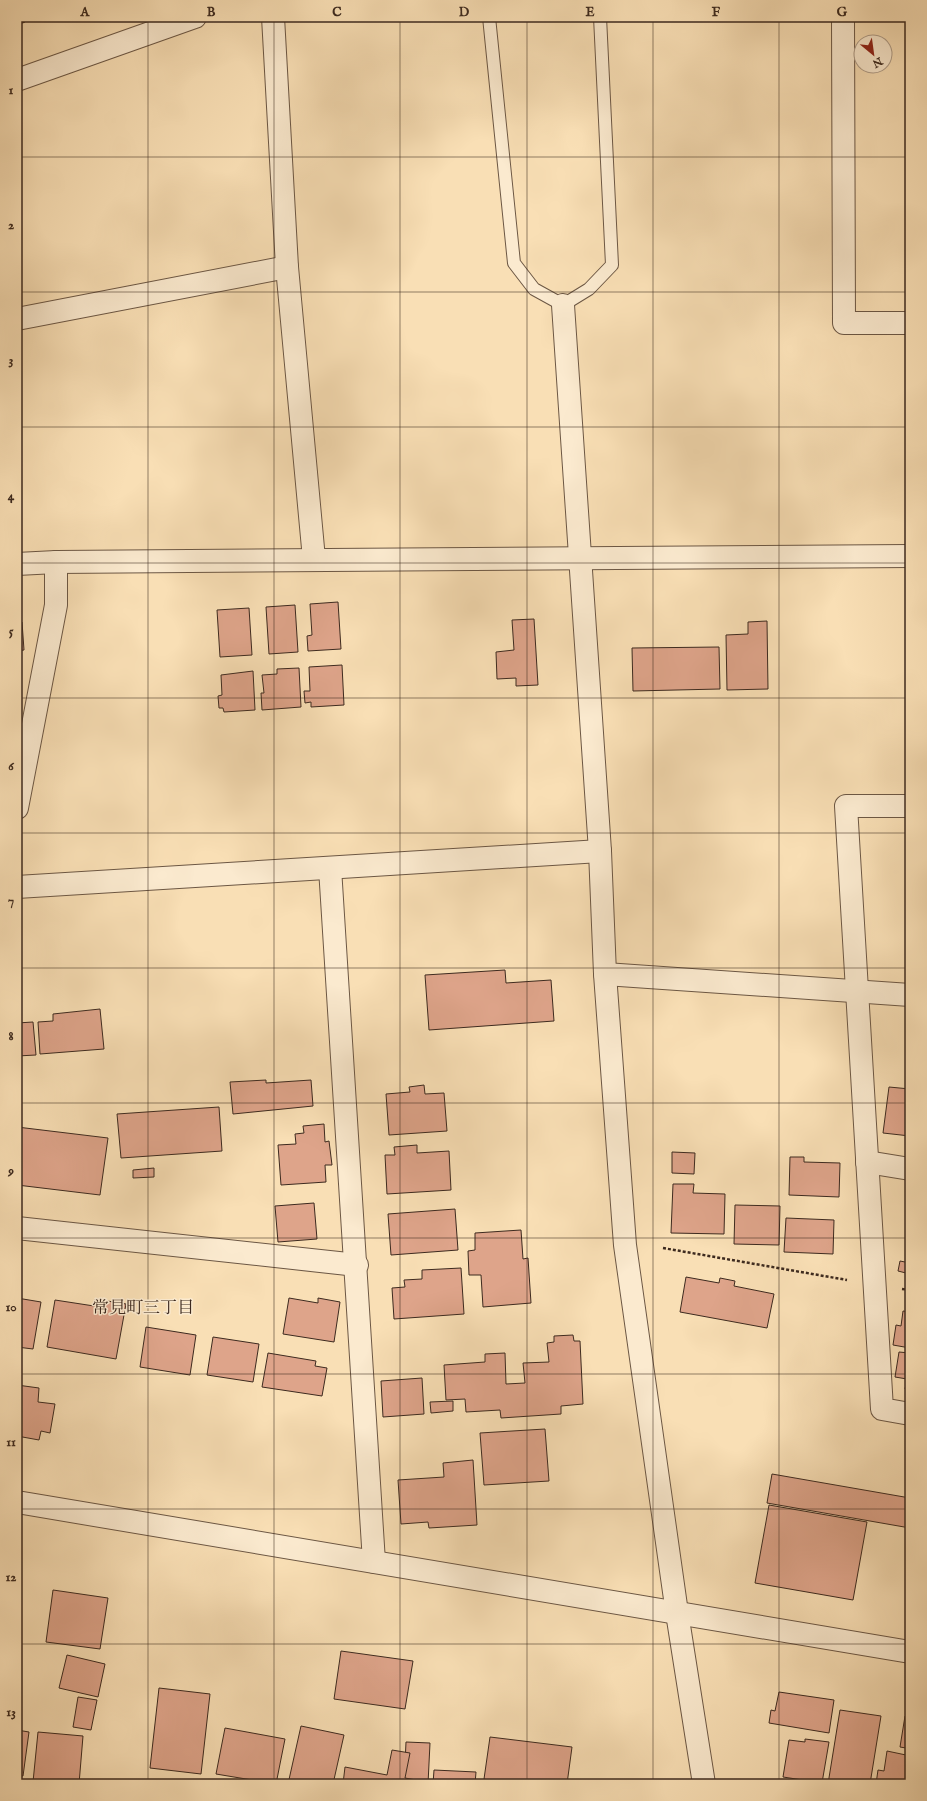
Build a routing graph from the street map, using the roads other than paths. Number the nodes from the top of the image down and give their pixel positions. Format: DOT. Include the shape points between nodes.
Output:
graph roads {
  1 [pos="194,17"];
  2 [pos="273,17"];
  3 [pos="489,17"];
  4 [pos="600,17"];
  5 [pos="843,17"];
  6 [pos="17,80"];
  7 [pos="287,267"];
  8 [pos="563,305"];
  9 [pos="17,319"];
  10 [pos="910,323"];
  11 [pos="910,556"];
  12 [pos="579,558"];
  13 [pos="314,559"];
  14 [pos="56,562"];
  15 [pos="17,564"];
  16 [pos="910,806"];
  17 [pos="17,808"];
  18 [pos="600,851"];
  19 [pos="330,868"];
  20 [pos="17,887"];
  21 [pos="605,974"];
  22 [pos="857,991"];
  23 [pos="910,995"];
  24 [pos="867,1162"];
  25 [pos="910,1169"];
  26 [pos="17,1228"];
  27 [pos="357,1265"];
  28 [pos="910,1414"];
  29 [pos="17,1502"];
  30 [pos="374,1562"];
  31 [pos="677,1613"];
  32 [pos="910,1652"];
  33 [pos="704,1784"];
  1 -- 6 [label="street"];
  2 -- 7 [label="street"];
  3 -- 8 [label="lane" via="514,263 534,289"];
  4 -- 8 [label="lane" via="612,265 589,288"];
  5 -- 10 [label="street" via="844,323"];
  7 -- 9 [label="street"];
  7 -- 13 [label="street"];
  8 -- 12 [label="street"];
  11 -- 12 [label="street"];
  12 -- 13 [label="street"];
  12 -- 18 [label="street"];
  13 -- 14 [label="street"];
  14 -- 15 [label="street"];
  14 -- 17 [label="street" via="56,605"];
  16 -- 22 [label="street" via="846,806"];
  18 -- 19 [label="street"];
  18 -- 21 [label="street"];
  19 -- 20 [label="street"];
  19 -- 27 [label="street"];
  21 -- 22 [label="street"];
  21 -- 31 [label="street" via="625,1245"];
  22 -- 23 [label="street"];
  22 -- 24 [label="street"];
  24 -- 25 [label="street"];
  24 -- 28 [label="street" via="882,1409"];
  26 -- 27 [label="street"];
  27 -- 30 [label="street"];
  29 -- 30 [label="street"];
  30 -- 31 [label="street"];
  31 -- 32 [label="street"];
  31 -- 33 [label="street"];
}
